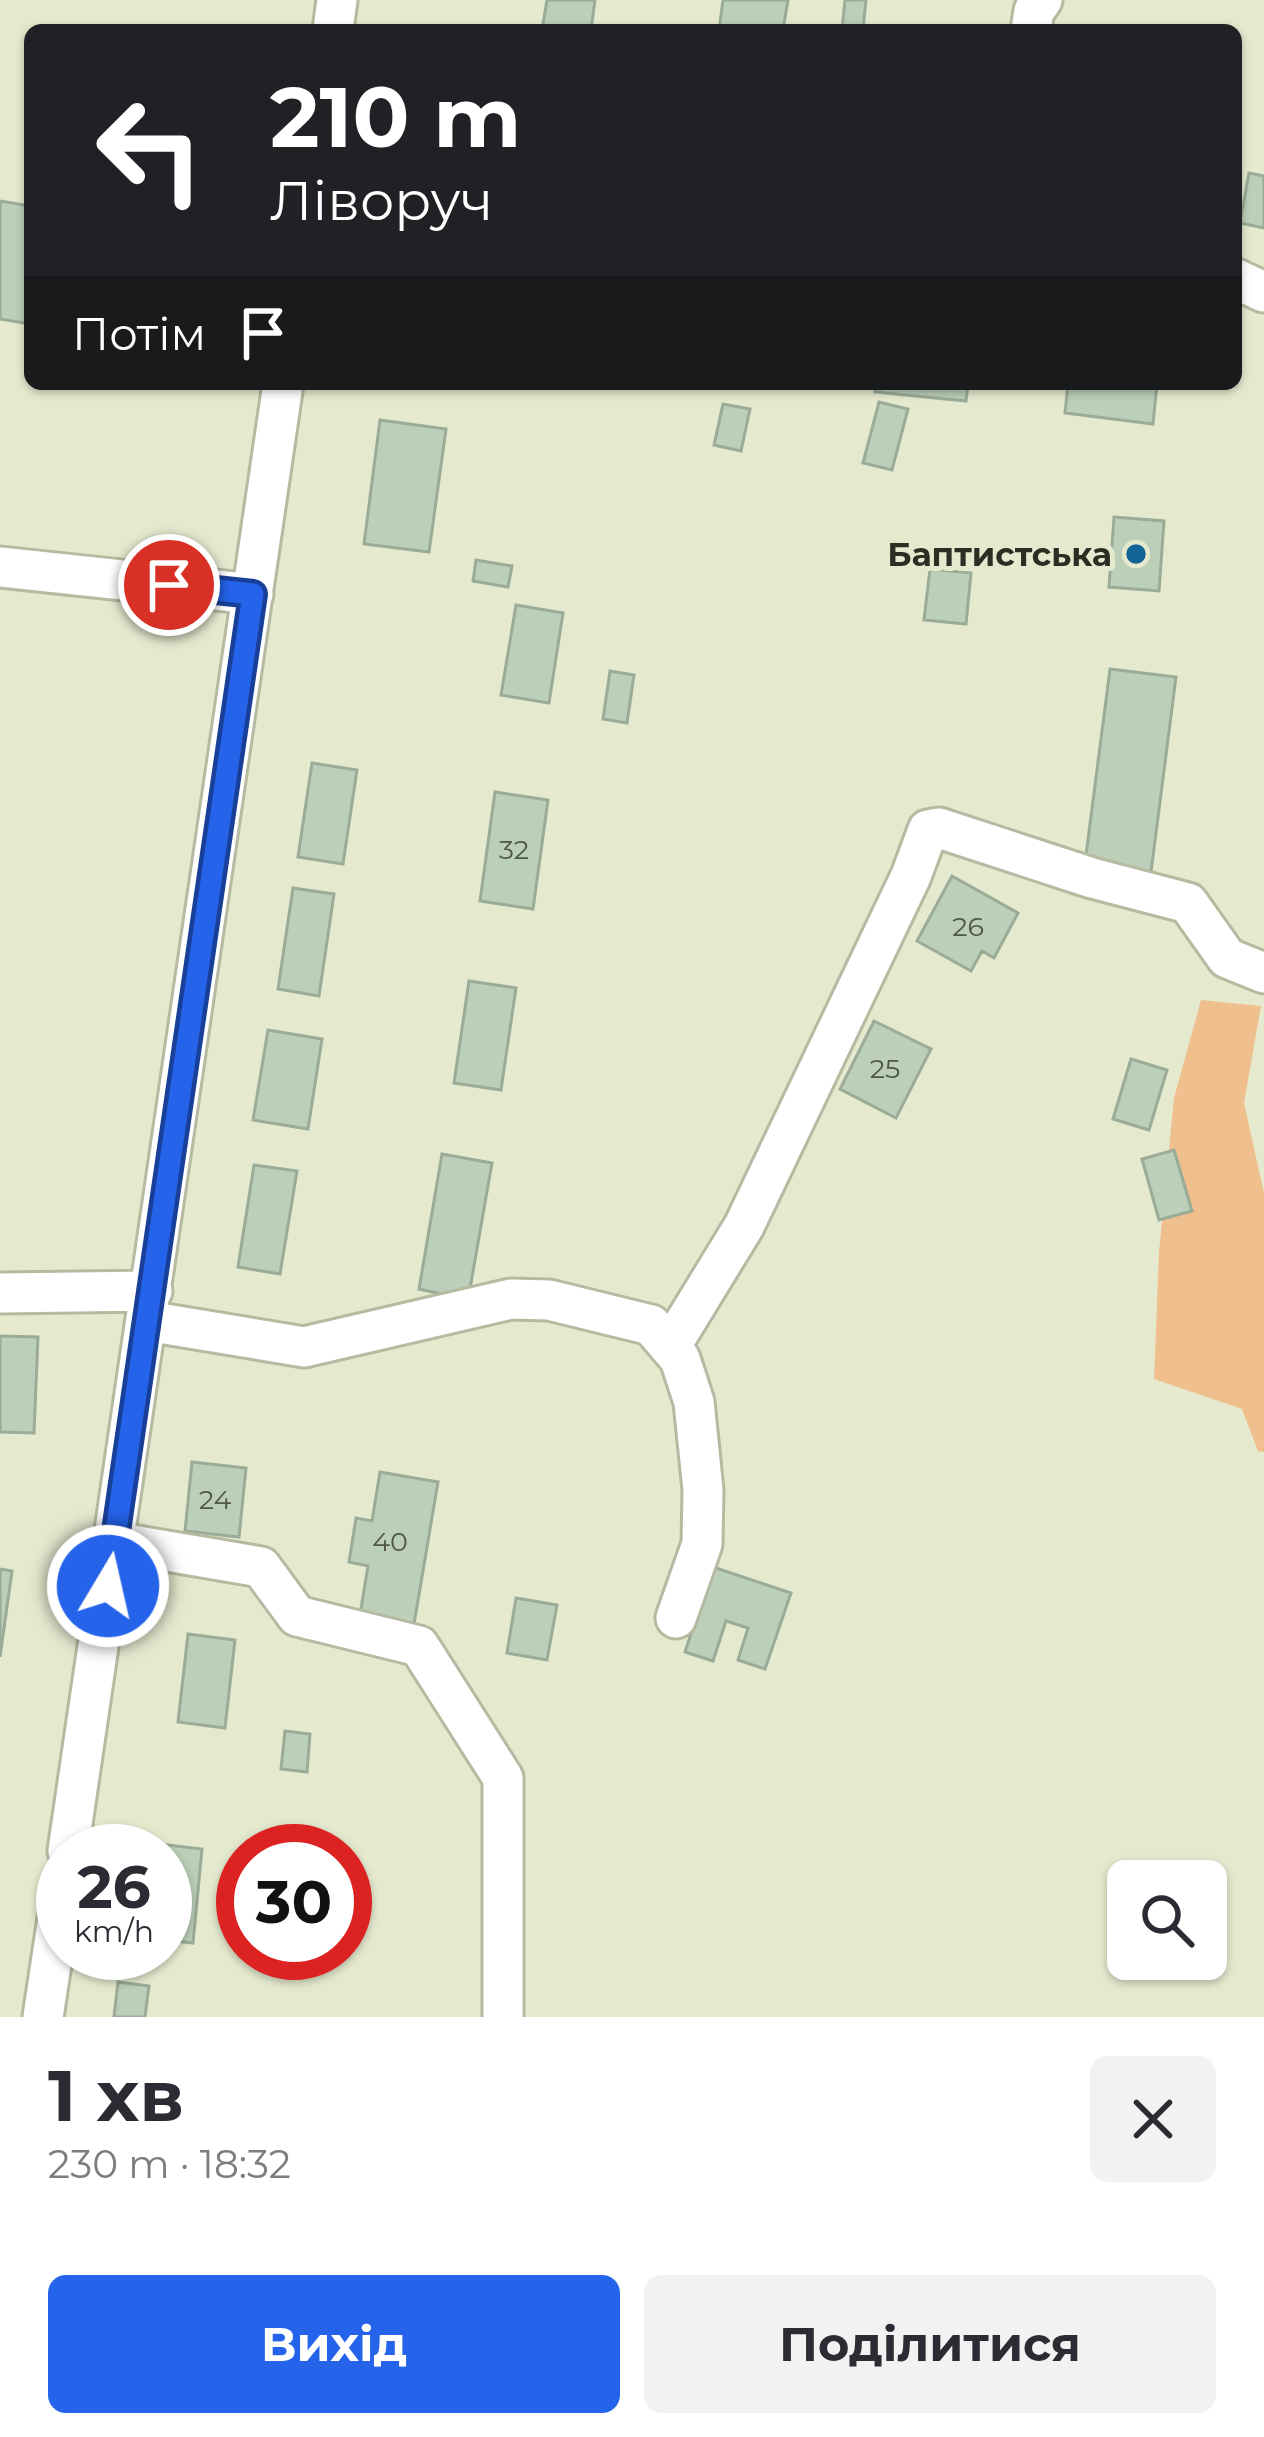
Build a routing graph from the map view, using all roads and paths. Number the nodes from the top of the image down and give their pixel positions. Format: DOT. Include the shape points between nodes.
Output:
graph roads {
  1 [pos="282,390"];
  2 [pos="0,567"];
  3 [pos="253,594"];
  4 [pos="1264,973"];
  5 [pos="0,1293"];
  6 [pos="149,1306"];
  7 [pos="670,1347"];
  8 [pos="114,1542"];
  9 [pos="676,1618"];
  10 [pos="72,1824"];
  11 [pos="49,1980"];
  12 [pos="43,2017"];
  13 [pos="503,2017"];
  1 -- 3 [label="street"];
  2 -- 3 [label="street"];
  3 -- 6 [label="street"];
  4 -- 7 [label="street" via="1227,958 1188,903 928,830 744,1226"];
  5 -- 6 [label="street"];
  6 -- 7 [label="street" via="304,1347 511,1299 549,1300 651,1325"];
  6 -- 8 [label="street"];
  7 -- 9 [label="street" via="694,1402 704,1490 702,1544"];
  8 -- 10 [label="street"];
  8 -- 13 [label="street" via="261,1567 297,1616 419,1646 503,1778"];
  11 -- 12 [label="street"];
}
